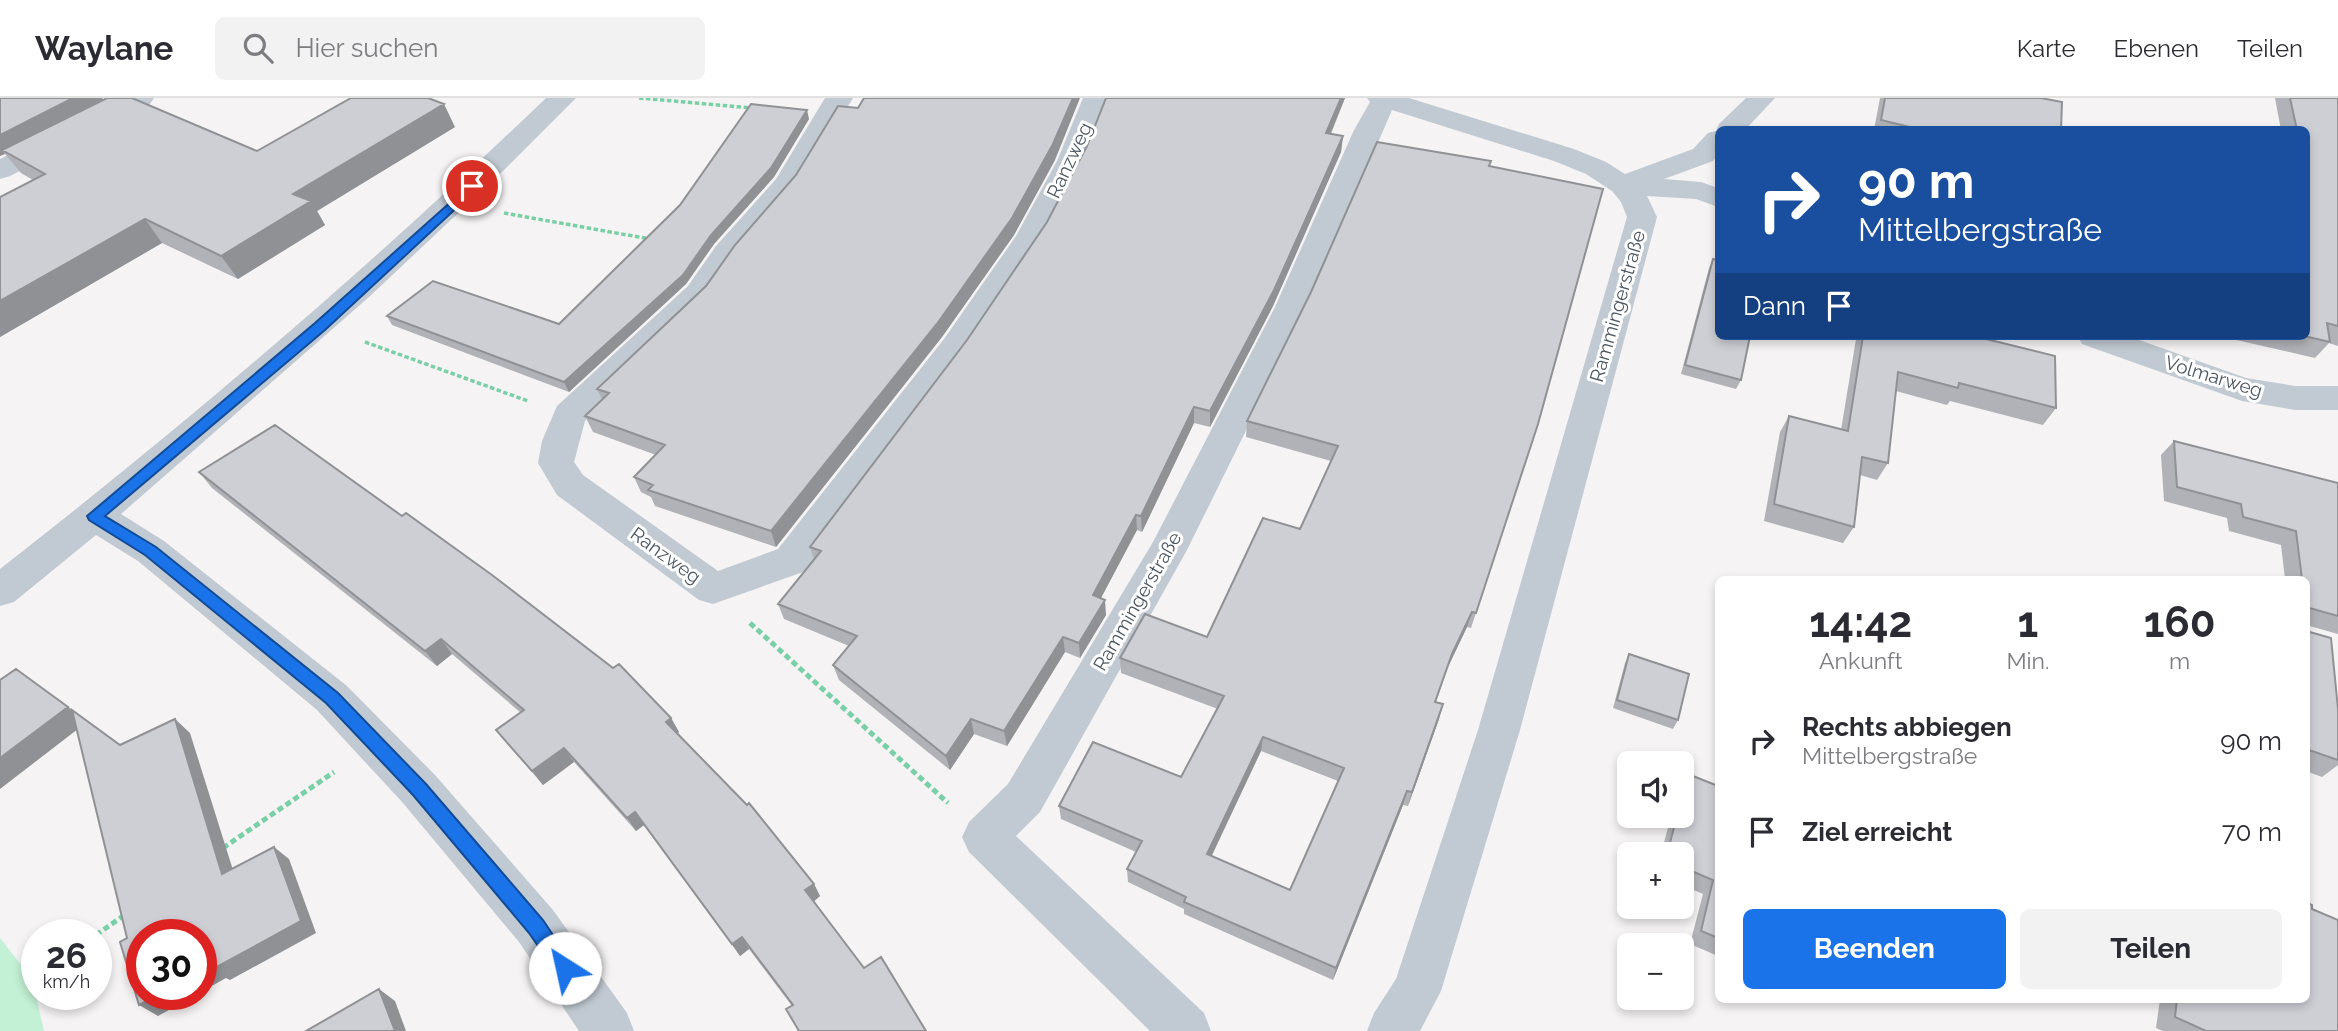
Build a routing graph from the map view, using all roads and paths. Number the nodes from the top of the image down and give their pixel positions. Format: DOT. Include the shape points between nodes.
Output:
graph roads {
  1 [pos="140,98"];
  2 [pos="562,98"];
  3 [pos="639,98"];
  4 [pos="1097,98"];
  5 [pos="1761,98"];
  6 [pos="1383,99"];
  7 [pos="834,106"];
  8 [pos="1733,126"];
  9 [pos="1715,142"];
  10 [pos="0,170"];
  11 [pos="1622,185"];
  12 [pos="1715,197"];
  13 [pos="454,204"];
  14 [pos="727,253"];
  15 [pos="320,326"];
  16 [pos="2105,340"];
  17 [pos="2338,398"];
  18 [pos="569,415"];
  19 [pos="94,516"];
  20 [pos="713,589"];
  21 [pos="0,591"];
  22 [pos="376,744"];
  23 [pos="985,837"];
  24 [pos="219,851"];
  25 [pos="130,912"];
  26 [pos="112,924"];
  27 [pos="609,1031"];
  28 [pos="1186,1031"];
  29 [pos="1392,1031"];
  1 -- 10 [label="street"];
  2 -- 13 [label="street"];
  3 -- 7 [label="path"];
  4 -- 20 [label="street, Ranzweg" via="1071,161 1031,237 956,347 792,560"];
  5 -- 8 [label="street"];
  6 -- 11 [label="street, Rammingerstraße" via="1564,155"];
  6 -- 23 [label="street, Rammingerstraße" via="1291,306 1168,550 1024,797"];
  7 -- 14 [label="street, Ranzweg" via="788,183"];
  9 -- 11 [label="street" via="1703,155"];
  11 -- 12 [label="street" via="1701,191"];
  11 -- 29 [label="street, Rammingerstraße" via="1635,199 1642,217 1499,730 1417,991"];
  13 -- 14 [label="path"];
  13 -- 15 [label="street"];
  14 -- 18 [label="street, Ranzweg" via="699,293"];
  15 -- 18 [label="path"];
  15 -- 19 [label="street"];
  16 -- 17 [label="street, Volmarweg" via="2242,389 2295,398"];
  18 -- 20 [label="street, Ranzweg" via="556,463 570,485"];
  19 -- 21 [label="street"];
  19 -- 22 [label="street" via="151,551 332,698"];
  20 -- 23 [label="path"];
  22 -- 24 [label="path"];
  22 -- 27 [label="street" via="536,926"];
  23 -- 28 [label="street"];
  25 -- 26 [label="path"];
}
